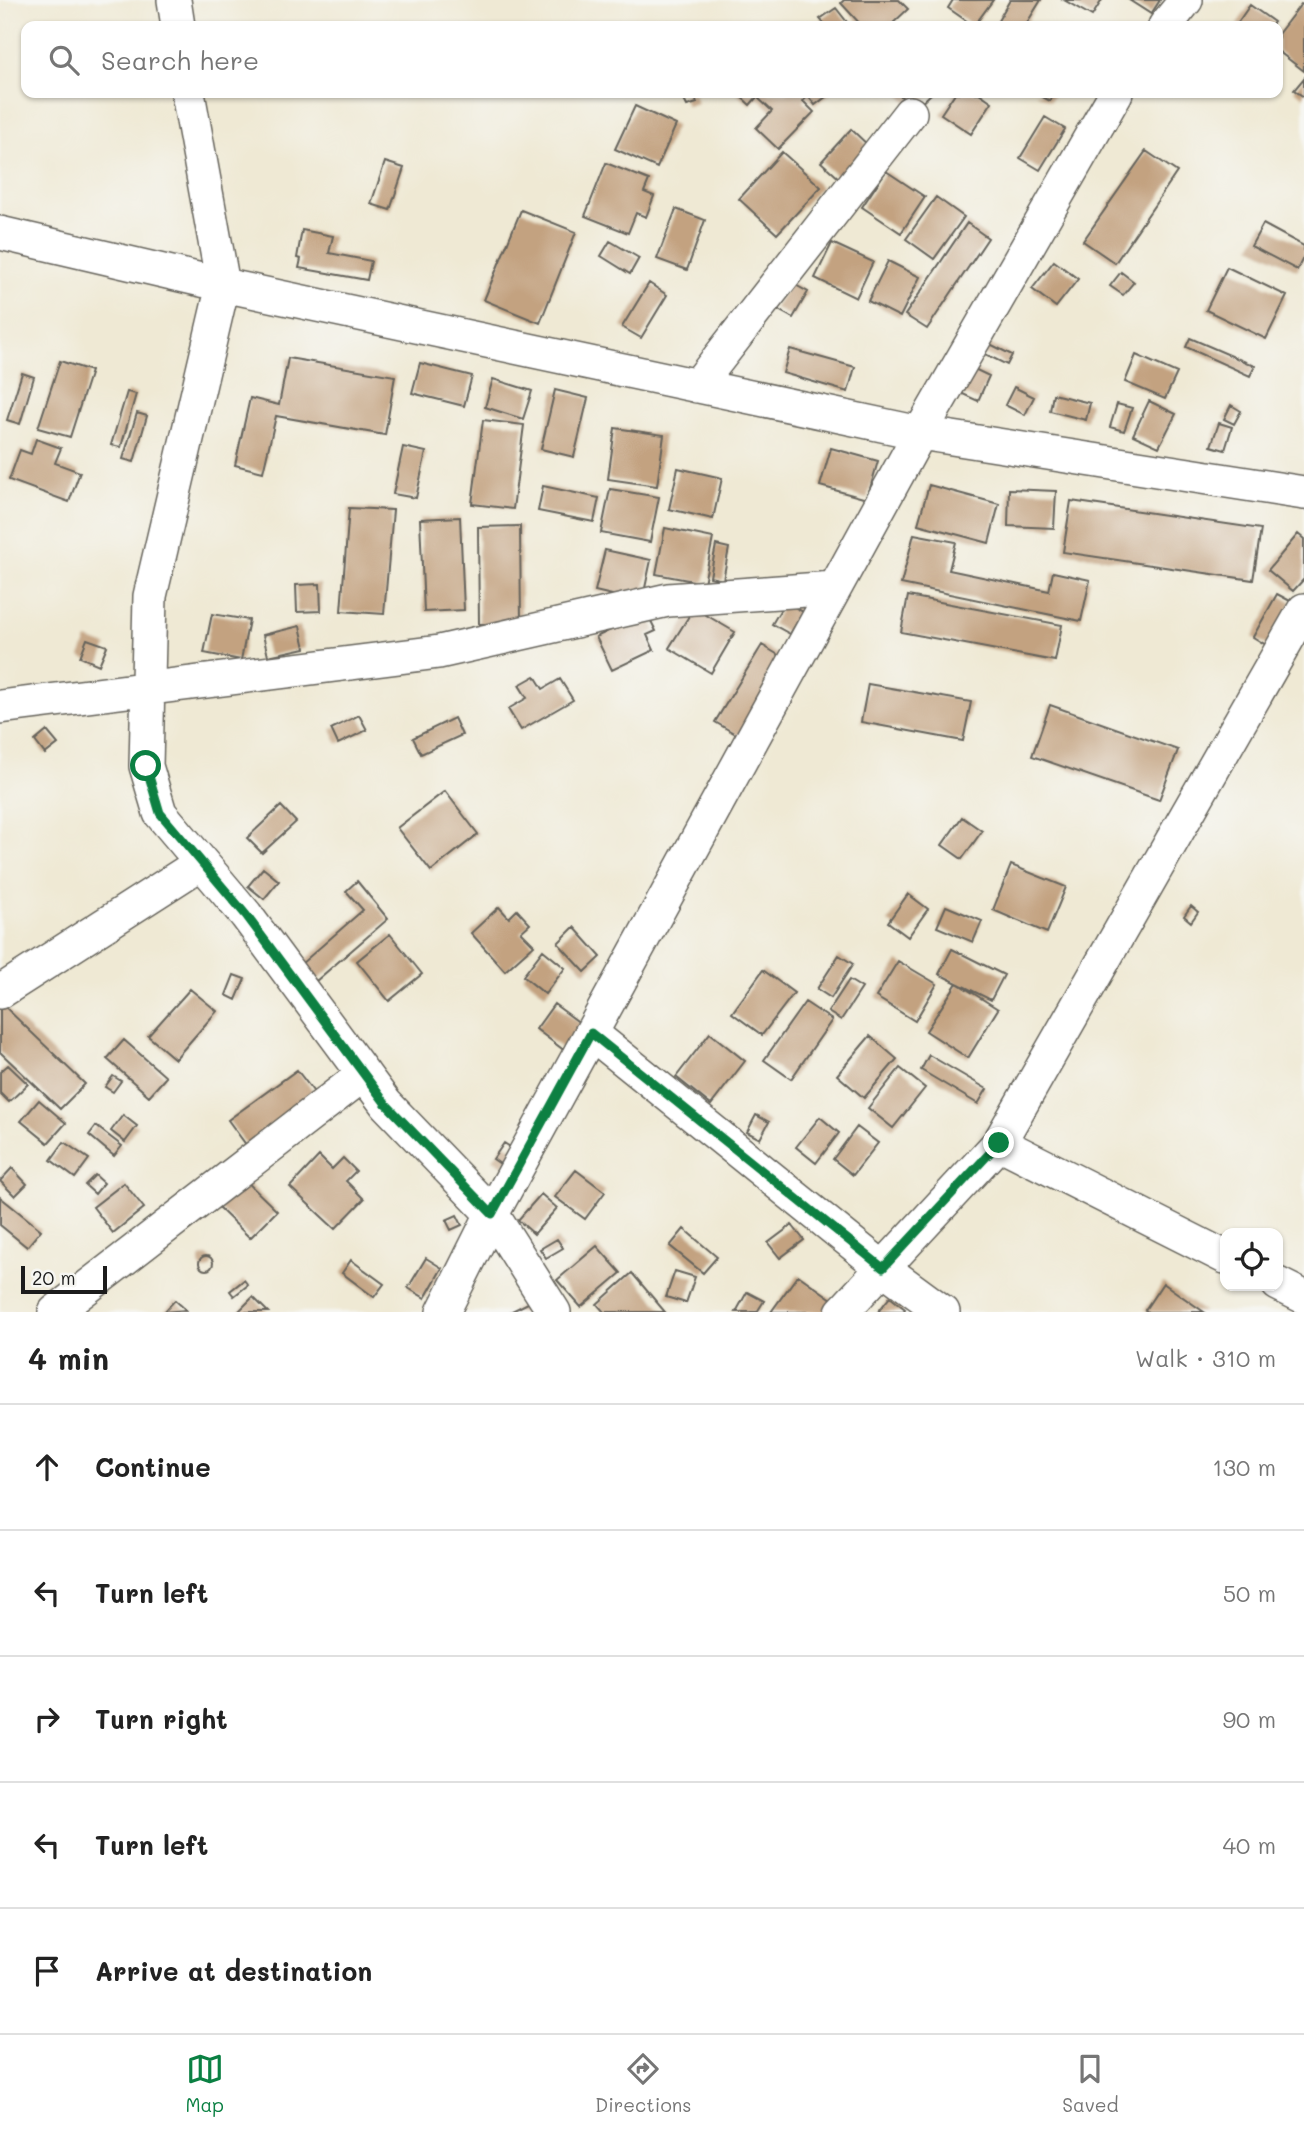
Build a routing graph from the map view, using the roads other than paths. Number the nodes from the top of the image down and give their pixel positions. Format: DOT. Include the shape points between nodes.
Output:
graph roads {
  1 [pos="174,0"];
  2 [pos="1186,0"];
  3 [pos="177,21"];
  4 [pos="1169,21"];
  5 [pos="189,98"];
  6 [pos="1113,98"];
  7 [pos="910,113"];
  8 [pos="0,233"];
  9 [pos="223,285"];
  10 [pos="698,386"];
  11 [pos="920,433"];
  12 [pos="1301,485"];
  13 [pos="834,588"];
  14 [pos="1304,610"];
  15 [pos="147,690"];
  16 [pos="0,707"];
  17 [pos="201,863"];
  18 [pos="0,992"];
  19 [pos="591,1033"];
  20 [pos="364,1074"];
  21 [pos="999,1143"];
  22 [pos="492,1214"];
  23 [pos="1220,1254"];
  24 [pos="883,1268"];
  25 [pos="1283,1286"];
  26 [pos="1304,1297"];
  27 [pos="55,1312"];
  28 [pos="443,1312"];
  29 [pos="554,1312"];
  30 [pos="842,1312"];
  31 [pos="943,1312"];
  1 -- 3 [label="street"];
  2 -- 4 [label="street"];
  5 -- 9 [label="street"];
  6 -- 11 [label="street"];
  7 -- 10 [label="street"];
  8 -- 9 [label="street"];
  9 -- 10 [label="street"];
  9 -- 15 [label="street" via="150,596"];
  10 -- 11 [label="street"];
  11 -- 12 [label="street"];
  11 -- 13 [label="street"];
  13 -- 15 [label="street" via="668,600 439,652"];
  13 -- 19 [label="street"];
  14 -- 21 [label="street"];
  15 -- 16 [label="street"];
  15 -- 17 [label="street" via="146,766 160,813"];
  17 -- 18 [label="street"];
  17 -- 20 [label="street" via="246,915"];
  19 -- 22 [label="street"];
  19 -- 24 [label="street"];
  20 -- 22 [label="street" via="386,1104"];
  20 -- 27 [label="street"];
  21 -- 23 [label="street"];
  21 -- 24 [label="street"];
  22 -- 28 [label="street"];
  22 -- 29 [label="street"];
  24 -- 30 [label="street"];
  24 -- 31 [label="street"];
  25 -- 26 [label="street"];
}
